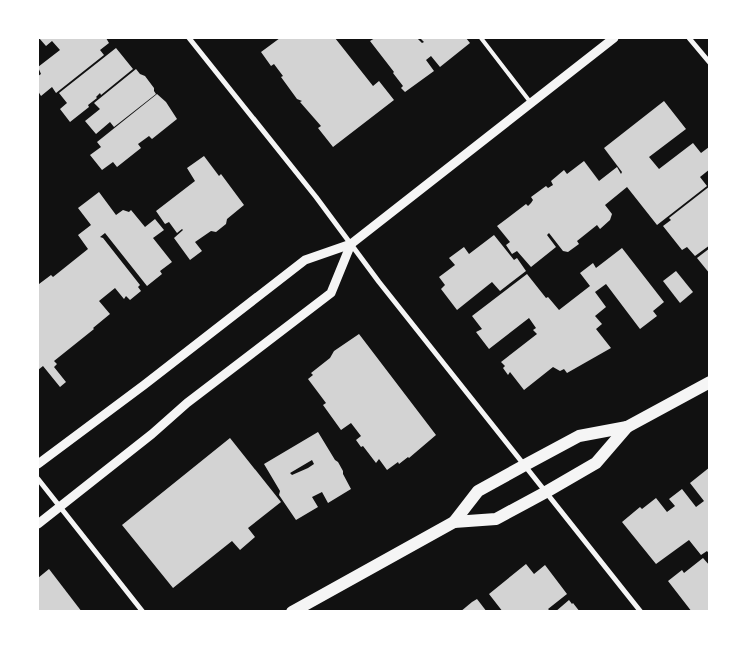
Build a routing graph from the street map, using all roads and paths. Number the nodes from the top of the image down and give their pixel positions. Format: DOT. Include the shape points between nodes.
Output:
graph roads {
  1 [pos="189,38"];
  2 [pos="481,38"];
  3 [pos="614,38"];
  4 [pos="689,38"];
  5 [pos="710,63"];
  6 [pos="530,103"];
  7 [pos="351,244"];
  8 [pos="710,382"];
  9 [pos="627,427"];
  10 [pos="38,464"];
  11 [pos="525,465"];
  12 [pos="38,479"];
  13 [pos="546,492"];
  14 [pos="59,507"];
  15 [pos="454,522"];
  16 [pos="38,524"];
  17 [pos="143,612"];
  18 [pos="292,612"];
  19 [pos="641,612"];
  1 -- 7 [label="street"];
  2 -- 6 [label="lane"];
  3 -- 6 [label="street"];
  4 -- 5 [label="street"];
  6 -- 7 [label="street"];
  7 -- 10 [label="street" via="305,260"];
  7 -- 11 [label="street"];
  7 -- 14 [label="street" via="331,293"];
  8 -- 9 [label="main road"];
  9 -- 11 [label="main road" via="579,436"];
  9 -- 13 [label="main road" via="596,463"];
  11 -- 13 [label="street"];
  11 -- 15 [label="main road" via="478,491"];
  12 -- 14 [label="street"];
  13 -- 15 [label="main road" via="496,519"];
  13 -- 19 [label="street"];
  14 -- 16 [label="street"];
  14 -- 17 [label="street"];
  15 -- 18 [label="main road"];
}
